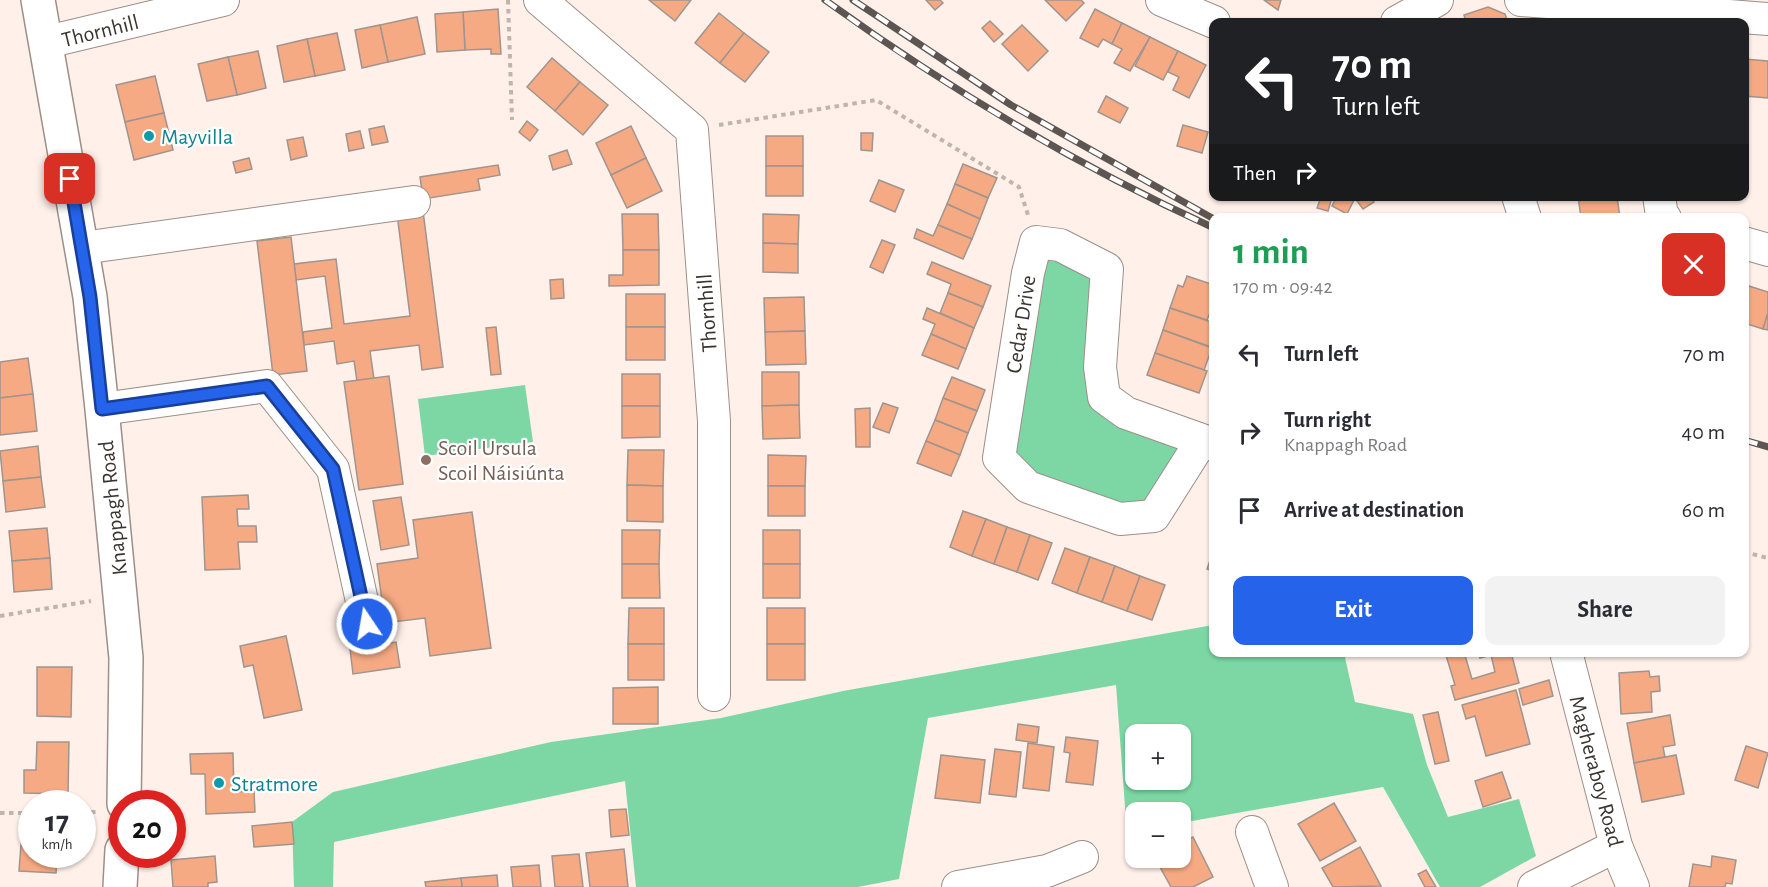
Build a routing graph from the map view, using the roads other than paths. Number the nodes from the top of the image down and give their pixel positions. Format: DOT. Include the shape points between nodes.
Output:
graph roads {
  1 [pos="38,0"];
  2 [pos="223,0"];
  3 [pos="540,0"];
  4 [pos="1162,0"];
  5 [pos="1521,0"];
  6 [pos="1631,14"];
  7 [pos="1741,18"];
  8 [pos="1749,18"];
  9 [pos="1768,19"];
  10 [pos="1209,20"];
  11 [pos="47,42"];
  12 [pos="414,202"];
  13 [pos="1749,244"];
  14 [pos="82,248"];
  15 [pos="1768,250"];
  16 [pos="102,409"];
  17 [pos="1208,442"];
  18 [pos="367,624"];
  19 [pos="1567,657"];
  20 [pos="714,695"];
  21 [pos="124,790"];
  22 [pos="1252,832"];
  23 [pos="1616,846"];
  24 [pos="1082,857"];
  25 [pos="121,868"];
  26 [pos="120,887"];
  27 [pos="958,887"];
  28 [pos="1272,887"];
  29 [pos="1534,887"];
  30 [pos="1634,887"];
  1 -- 11 [label="main road, Knappagh Road"];
  2 -- 11 [label="street, Thornhill"];
  3 -- 20 [label="street, Thornhill" via="692,130 714,421"];
  4 -- 10 [label="street"];
  5 -- 6 [label="street"];
  6 -- 7 [label="street"];
  8 -- 9 [label="street"];
  11 -- 14 [label="main road, Knappagh Road"];
  12 -- 14 [label="street"];
  13 -- 15 [label="street"];
  14 -- 16 [label="main road, Knappagh Road"];
  16 -- 18 [label="street" via="267,386 333,469"];
  16 -- 21 [label="main road, Knappagh Road" via="126,658"];
  17 -- 17 [label="street, Cedar Drive" via="1154,516 1120,519 1028,487 999,458 1036,242 1059,245 1107,268 1100,367 1104,397 1126,413"];
  19 -- 23 [label="street, Magheraboy Road"];
  22 -- 28 [label="street"];
  23 -- 29 [label="street"];
  23 -- 30 [label="street, Magheraboy Road"];
  24 -- 27 [label="street" via="1047,871"];
  25 -- 26 [label="main road"];
}
